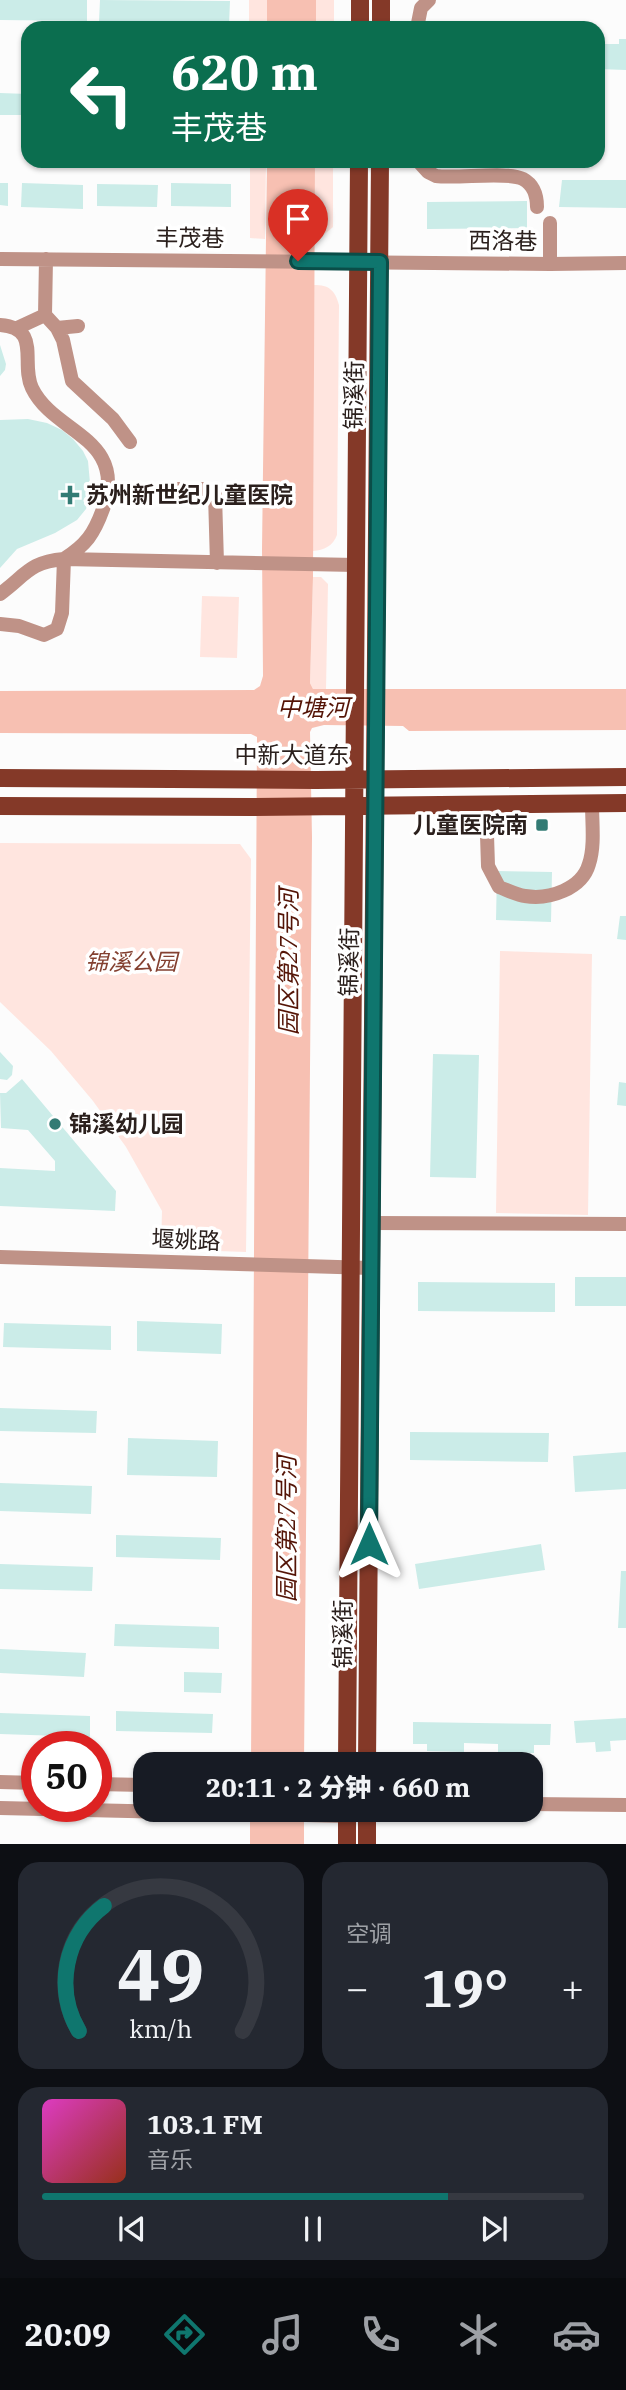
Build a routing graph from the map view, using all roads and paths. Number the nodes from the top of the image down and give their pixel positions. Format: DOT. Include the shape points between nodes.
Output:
graph roads {
  1 [pos="360,0"];
  2 [pos="381,0"];
  3 [pos="429,0"];
  4 [pos="360,21"];
  5 [pos="381,21"];
  6 [pos="418,21"];
  7 [pos="359,168"];
  8 [pos="380,168"];
  9 [pos="424,168"];
  10 [pos="537,207"];
  11 [pos="550,223"];
  12 [pos="0,259"];
  13 [pos="46,259"];
  14 [pos="358,262"];
  15 [pos="380,262"];
  16 [pos="626,263"];
  17 [pos="550,264"];
  18 [pos="45,315"];
  19 [pos="0,325"];
  20 [pos="78,326"];
  21 [pos="17,328"];
  22 [pos="57,328"];
  23 [pos="130,442"];
  24 [pos="172,489"];
  25 [pos="64,559"];
  26 [pos="217,563"];
  27 [pos="356,565"];
  28 [pos="0,594"];
  29 [pos="0,624"];
  30 [pos="626,777"];
  31 [pos="0,778"];
  32 [pos="355,779"];
  33 [pos="374,779"];
  34 [pos="626,803"];
  35 [pos="486,804"];
  36 [pos="593,804"];
  37 [pos="0,806"];
  38 [pos="355,806"];
  39 [pos="375,806"];
  40 [pos="371,1223"];
  41 [pos="626,1224"];
  42 [pos="0,1257"];
  43 [pos="351,1267"];
  44 [pos="371,1268"];
  45 [pos="347,1752"];
  46 [pos="367,1752"];
  47 [pos="0,1782"];
  48 [pos="21,1783"];
  49 [pos="112,1784"];
  50 [pos="133,1785"];
  51 [pos="543,1804"];
  52 [pos="626,1805"];
  53 [pos="0,1808"];
  54 [pos="133,1811"];
  55 [pos="349,1822"];
  56 [pos="367,1822"];
  57 [pos="347,1844"];
  58 [pos="367,1844"];
  1 -- 4 [label="main road"];
  2 -- 5 [label="main road"];
  3 -- 6 [label="street" via="421,8"];
  7 -- 14 [label="main road, 锦溪街"];
  8 -- 15 [label="main road, 锦溪街"];
  9 -- 10 [label="street" via="436,176 521,178 536,194"];
  11 -- 17 [label="street"];
  12 -- 13 [label="street, 丰茂巷"];
  13 -- 14 [label="street, 丰茂巷"];
  13 -- 18 [label="street"];
  14 -- 15 [label="street, 丰茂巷"];
  14 -- 27 [label="main road, 锦溪街"];
  15 -- 17 [label="street, 西洛巷"];
  15 -- 33 [label="main road, 锦溪街"];
  16 -- 17 [label="street, 西洛巷"];
  18 -- 21 [label="street"];
  18 -- 22 [label="street"];
  19 -- 21 [label="street"];
  20 -- 22 [label="street"];
  21 -- 25 [label="street" via="25,337 35,393 92,444 106,473 106,498 93,531 82,547"];
  22 -- 23 [label="street" via="72,382 113,419"];
  24 -- 26 [label="street" via="208,489 215,495"];
  25 -- 26 [label="street"];
  25 -- 28 [label="street" via="41,562"];
  25 -- 29 [label="street" via="57,629 44,635"];
  26 -- 27 [label="street"];
  27 -- 32 [label="main road, 锦溪街"];
  30 -- 33 [label="main road, 中新大道东"];
  31 -- 32 [label="main road, 中新大道东"];
  32 -- 33 [label="main road, 中新大道东"];
  32 -- 38 [label="main road, 锦溪街"];
  33 -- 39 [label="main road, 锦溪街"];
  34 -- 36 [label="main road"];
  35 -- 36 [label="main road"];
  35 -- 36 [label="street" via="488,866 499,887 526,896 561,893 581,880 591,855"];
  35 -- 39 [label="main road"];
  37 -- 38 [label="main road"];
  38 -- 39 [label="main road"];
  38 -- 43 [label="main road, 锦溪街"];
  39 -- 40 [label="main road, 锦溪街"];
  40 -- 41 [label="street"];
  40 -- 44 [label="main road, 锦溪街"];
  42 -- 43 [label="street, 堰姚路"];
  43 -- 44 [label="street, 堰姚路"];
  43 -- 45 [label="main road, 锦溪街"];
  44 -- 46 [label="main road, 锦溪街"];
  47 -- 48 [label="street"];
  49 -- 50 [label="street"];
  51 -- 52 [label="street"];
  53 -- 54 [label="street"];
  55 -- 57 [label="main road"];
  56 -- 58 [label="main road"];
}
